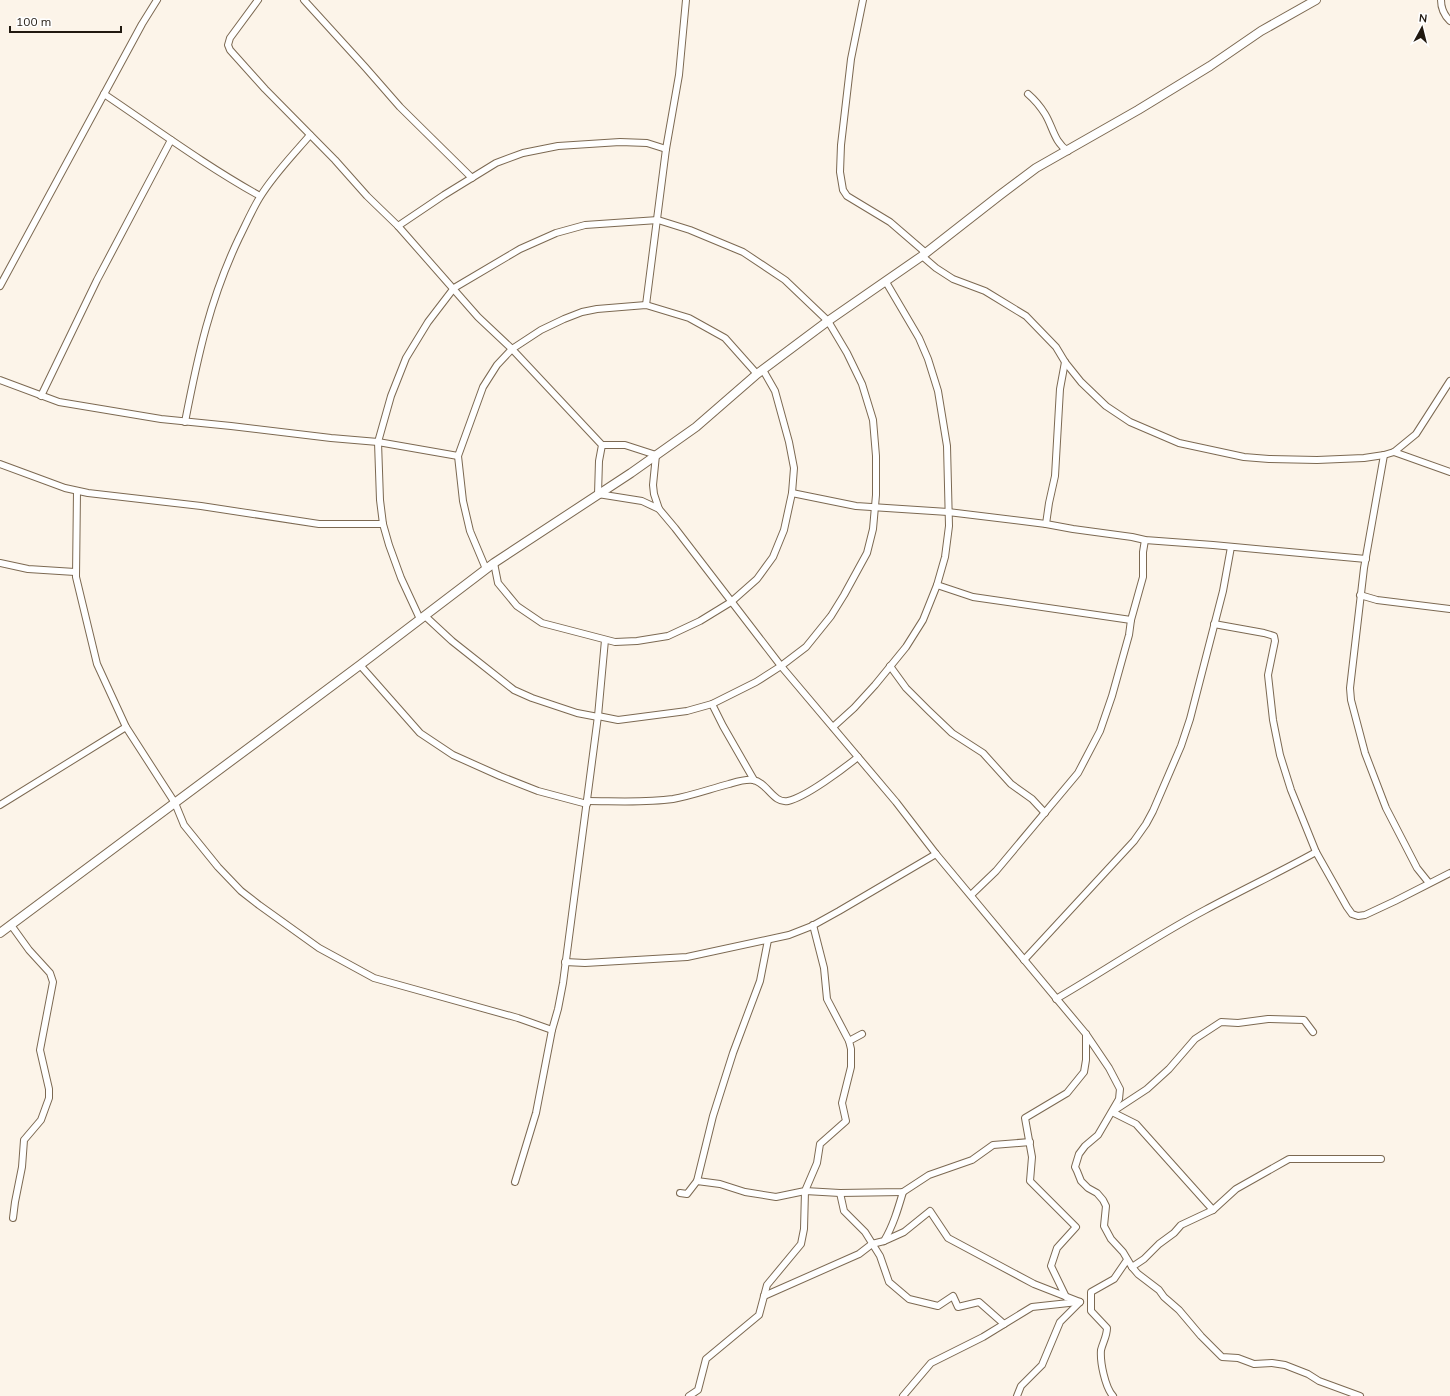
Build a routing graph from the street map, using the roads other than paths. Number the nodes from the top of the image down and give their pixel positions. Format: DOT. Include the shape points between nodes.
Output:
graph roads {
  1 [pos="156,0"];
  2 [pos="258,0"];
  3 [pos="304,0"];
  4 [pos="686,0"];
  5 [pos="862,0"];
  6 [pos="1316,0"];
  7 [pos="1440,0"];
  8 [pos="1450,21"];
  9 [pos="104,94"];
  10 [pos="1028,94"];
  11 [pos="310,135"];
  12 [pos="171,140"];
  13 [pos="666,150"];
  14 [pos="1068,151"];
  15 [pos="472,178"];
  16 [pos="260,196"];
  17 [pos="658,220"];
  18 [pos="398,226"];
  19 [pos="924,254"];
  20 [pos="886,282"];
  21 [pos="0,286"];
  22 [pos="454,288"];
  23 [pos="646,305"];
  24 [pos="828,321"];
  25 [pos="512,349"];
  26 [pos="1065,362"];
  27 [pos="760,372"];
  28 [pos="0,380"];
  29 [pos="1450,381"];
  30 [pos="41,396"];
  31 [pos="184,422"];
  32 [pos="378,442"];
  33 [pos="602,445"];
  34 [pos="1394,452"];
  35 [pos="656,455"];
  36 [pos="1384,455"];
  37 [pos="458,456"];
  38 [pos="0,464"];
  39 [pos="1450,472"];
  40 [pos="77,491"];
  41 [pos="792,493"];
  42 [pos="598,494"];
  43 [pos="875,507"];
  44 [pos="659,510"];
  45 [pos="948,512"];
  46 [pos="383,524"];
  47 [pos="1046,524"];
  48 [pos="1145,540"];
  49 [pos="1230,547"];
  50 [pos="1366,559"];
  51 [pos="0,563"];
  52 [pos="494,563"];
  53 [pos="486,569"];
  54 [pos="75,572"];
  55 [pos="937,585"];
  56 [pos="1360,595"];
  57 [pos="731,602"];
  58 [pos="1450,609"];
  59 [pos="422,618"];
  60 [pos="1132,620"];
  61 [pos="1214,624"];
  62 [pos="605,640"];
  63 [pos="360,665"];
  64 [pos="781,666"];
  65 [pos="890,666"];
  66 [pos="712,704"];
  67 [pos="598,716"];
  68 [pos="126,727"];
  69 [pos="833,727"];
  70 [pos="858,757"];
  71 [pos="754,780"];
  72 [pos="175,803"];
  73 [pos="587,803"];
  74 [pos="0,805"];
  75 [pos="1045,813"];
  76 [pos="1316,852"];
  77 [pos="936,854"];
  78 [pos="1450,873"];
  79 [pos="1429,883"];
  80 [pos="971,895"];
  81 [pos="12,925"];
  82 [pos="813,925"];
  83 [pos="0,933"];
  84 [pos="768,940"];
  85 [pos="1024,960"];
  86 [pos="565,962"];
  87 [pos="1056,999"];
  88 [pos="552,1030"];
  89 [pos="1313,1032"];
  90 [pos="862,1034"];
  91 [pos="1086,1034"];
  92 [pos="850,1041"];
  93 [pos="1112,1112"];
  94 [pos="1030,1142"];
  95 [pos="1381,1159"];
  96 [pos="698,1180"];
  97 [pos="515,1182"];
  98 [pos="805,1191"];
  99 [pos="903,1192"];
  100 [pos="680,1193"];
  101 [pos="840,1193"];
  102 [pos="1213,1210"];
  103 [pos="13,1218"];
  104 [pos="884,1241"];
  105 [pos="872,1244"];
  106 [pos="1127,1260"];
  107 [pos="1132,1267"];
  108 [pos="764,1296"];
  109 [pos="1066,1297"];
  110 [pos="1080,1302"];
  111 [pos="1004,1324"];
  112 [pos="689,1396"];
  113 [pos="903,1396"];
  114 [pos="1017,1396"];
  115 [pos="1113,1396"];
  116 [pos="1360,1396"];
  1 -- 9 [label="street"];
  2 -- 11 [label="street" via="230,38 228,45 265,89"];
  3 -- 15 [label="street" via="400,107"];
  4 -- 13 [label="street" via="679,75"];
  5 -- 19 [label="street" via="851,59 841,145 840,172 843,190 847,196 890,222"];
  6 -- 14 [label="street" via="1260,31 1210,66"];
  7 -- 8 [label="street"];
  9 -- 12 [label="street"];
  9 -- 21 [label="street"];
  10 -- 14 [label="street" via="1045,113 1060,146"];
  11 -- 16 [label="street"];
  11 -- 18 [label="street"];
  12 -- 16 [label="street"];
  12 -- 30 [label="street" via="97,280"];
  13 -- 15 [label="street" via="647,143 558,146 523,153 496,163"];
  13 -- 17 [label="street"];
  14 -- 19 [label="street" via="1036,168"];
  15 -- 18 [label="street"];
  16 -- 31 [label="street" via="218,285 197,360"];
  17 -- 22 [label="street" via="585,225 556,233 520,249"];
  17 -- 23 [label="street"];
  17 -- 24 [label="street" via="743,252 784,280"];
  18 -- 22 [label="street"];
  19 -- 20 [label="street"];
  19 -- 26 [label="street" via="936,268 953,279 985,291 1026,316 1056,347"];
  20 -- 24 [label="street"];
  20 -- 45 [label="street" via="919,338 938,391 947,446"];
  22 -- 25 [label="street" via="478,317"];
  22 -- 32 [label="street" via="428,322 406,358 391,396"];
  23 -- 25 [label="street" via="582,312 541,330"];
  23 -- 27 [label="street" via="689,318 724,338"];
  24 -- 27 [label="street"];
  24 -- 43 [label="street" via="862,384 873,420 876,456"];
  25 -- 33 [label="street"];
  25 -- 37 [label="street" via="497,365 483,387"];
  26 -- 36 [label="street" via="1093,395 1106,406 1130,422 1179,443 1269,460 1364,458"];
  26 -- 47 [label="street" via="1060,389 1055,476"];
  27 -- 35 [label="street" via="696,427"];
  27 -- 41 [label="street" via="775,392 789,442 794,468"];
  28 -- 30 [label="street"];
  29 -- 34 [label="street" via="1416,434"];
  30 -- 31 [label="street" via="59,402"];
  31 -- 32 [label="street"];
  32 -- 37 [label="street"];
  32 -- 46 [label="street"];
  33 -- 35 [label="street" via="625,445"];
  33 -- 42 [label="street"];
  34 -- 36 [label="street"];
  34 -- 39 [label="street"];
  35 -- 42 [label="street"];
  35 -- 44 [label="street" via="654,494"];
  36 -- 50 [label="street"];
  37 -- 53 [label="street" via="463,501 470,531"];
  38 -- 40 [label="street"];
  40 -- 46 [label="street" via="319,524"];
  40 -- 54 [label="street"];
  41 -- 43 [label="street" via="856,506"];
  41 -- 57 [label="street" via="784,530 773,557 757,579"];
  42 -- 44 [label="street" via="642,501"];
  42 -- 52 [label="street"];
  43 -- 45 [label="street"];
  43 -- 64 [label="street" via="867,553 844,595 806,647"];
  44 -- 57 [label="street" via="702,561"];
  45 -- 47 [label="street"];
  45 -- 55 [label="street" via="945,557"];
  46 -- 59 [label="street" via="401,578"];
  47 -- 48 [label="street"];
  48 -- 49 [label="street"];
  48 -- 60 [label="street" via="1143,577"];
  49 -- 50 [label="street"];
  49 -- 61 [label="street" via="1223,591"];
  50 -- 56 [label="street"];
  51 -- 54 [label="street" via="28,569"];
  52 -- 53 [label="street"];
  52 -- 62 [label="street" via="498,583 517,606 542,623"];
  53 -- 59 [label="street"];
  54 -- 68 [label="street" via="97,664"];
  55 -- 60 [label="street" via="972,597"];
  55 -- 65 [label="street" via="923,620"];
  56 -- 58 [label="street" via="1377,600"];
  56 -- 79 [label="street" via="1350,700 1365,753 1386,808 1417,868"];
  57 -- 62 [label="street" via="668,636 637,641"];
  57 -- 64 [label="street"];
  59 -- 63 [label="street"];
  59 -- 67 [label="street" via="514,690 577,713"];
  60 -- 75 [label="street" via="1100,730 1078,773"];
  61 -- 76 [label="street" via="1274,636 1268,675 1273,720 1291,790"];
  61 -- 85 [label="street" via="1181,746 1146,824"];
  62 -- 67 [label="street"];
  63 -- 72 [label="street"];
  63 -- 73 [label="street" via="420,733 453,755 538,791"];
  64 -- 66 [label="street"];
  64 -- 69 [label="street"];
  65 -- 69 [label="street" via="854,708"];
  65 -- 75 [label="street" via="906,688 952,733 983,753 1011,784 1032,799"];
  66 -- 67 [label="street" via="687,711 638,718 618,720"];
  66 -- 71 [label="street"];
  67 -- 73 [label="street"];
  68 -- 72 [label="street"];
  68 -- 74 [label="street"];
  69 -- 70 [label="street"];
  70 -- 71 [label="street" via="812,789 786,801 779,800"];
  70 -- 77 [label="street"];
  71 -- 73 [label="street" via="740,781 674,799"];
  72 -- 81 [label="street"];
  72 -- 88 [label="street" via="184,825 241,891 319,948 374,978"];
  73 -- 86 [label="street"];
  75 -- 80 [label="street" via="996,871"];
  76 -- 79 [label="street" via="1347,908 1358,916 1395,902"];
  76 -- 87 [label="street" via="1206,909"];
  77 -- 80 [label="street"];
  77 -- 82 [label="street"];
  78 -- 79 [label="street"];
  80 -- 85 [label="street"];
  81 -- 83 [label="street"];
  81 -- 103 [label="street" via="29,950 50,973 52,982 40,1050 49,1098 41,1120 24,1140"];
  82 -- 84 [label="street"];
  82 -- 92 [label="street" via="824,968 828,998"];
  84 -- 86 [label="street" via="687,957"];
  84 -- 96 [label="street" via="760,981 733,1053"];
  85 -- 87 [label="street"];
  86 -- 88 [label="street"];
  87 -- 91 [label="street"];
  88 -- 97 [label="street" via="536,1114"];
  89 -- 93 [label="street" via="1304,1020 1221,1022 1195,1039 1169,1069 1147,1089"];
  90 -- 92 [label="street"];
  91 -- 93 [label="street" via="1120,1089 1119,1098"];
  91 -- 94 [label="street" via="1084,1072 1067,1093 1025,1118"];
  92 -- 98 [label="street" via="851,1067 842,1103 846,1121 820,1144 817,1164"];
  93 -- 102 [label="street" via="1136,1124"];
  93 -- 106 [label="street" via="1098,1135 1079,1154 1075,1166 1081,1181 1103,1200 1106,1206 1104,1226"];
  94 -- 99 [label="street" via="993,1145 972,1160 929,1175"];
  94 -- 109 [label="street" via="1030,1181 1076,1227 1057,1248 1051,1266"];
  95 -- 102 [label="street" via="1289,1159 1236,1189"];
  96 -- 98 [label="street" via="776,1197"];
  96 -- 100 [label="street" via="687,1194"];
  98 -- 101 [label="street"];
  98 -- 108 [label="street" via="801,1244 767,1285"];
  99 -- 101 [label="street"];
  99 -- 104 [label="street"];
  101 -- 105 [label="street" via="844,1211 865,1232"];
  102 -- 107 [label="street" via="1181,1225"];
  104 -- 105 [label="street"];
  104 -- 109 [label="street" via="904,1232 930,1211 948,1238 1034,1284"];
  105 -- 108 [label="street" via="859,1254"];
  105 -- 111 [label="street" via="880,1256 889,1282 909,1299 938,1306 953,1296 958,1307 979,1302"];
  106 -- 107 [label="street"];
  106 -- 115 [label="street" via="1114,1279 1091,1292 1091,1311 1107,1328 1101,1362"];
  107 -- 116 [label="street" via="1159,1290 1222,1357 1238,1358 1254,1364 1285,1365"];
  108 -- 112 [label="street" via="759,1315 706,1359 698,1390"];
  109 -- 110 [label="street"];
  110 -- 111 [label="street" via="1032,1307"];
  110 -- 114 [label="street" via="1060,1322 1042,1364 1021,1386"];
  111 -- 113 [label="street" via="931,1363"];
}
